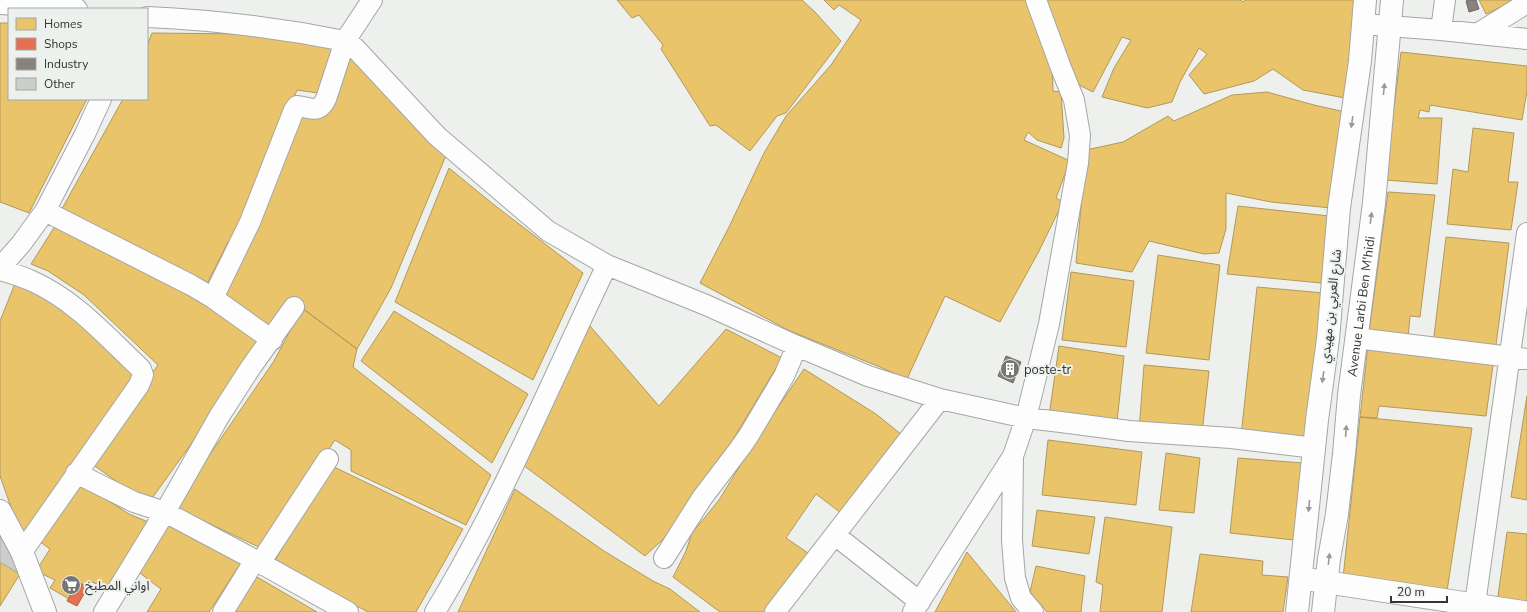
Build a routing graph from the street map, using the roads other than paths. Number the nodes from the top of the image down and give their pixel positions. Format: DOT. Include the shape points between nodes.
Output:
graph roads {
  1 [pos="372,0"];
  2 [pos="1036,0"];
  3 [pos="1365,0"];
  4 [pos="1392,0"];
  5 [pos="1445,0"];
  6 [pos="1527,3"];
  7 [pos="0,4"];
  8 [pos="62,8"];
  9 [pos="148,17"];
  10 [pos="1363,24"];
  11 [pos="1391,26"];
  12 [pos="1441,30"];
  13 [pos="1477,34"];
  14 [pos="1527,39"];
  15 [pos="345,41"];
  16 [pos="101,100"];
  17 [pos="45,211"];
  18 [pos="1527,233"];
  19 [pos="606,265"];
  20 [pos="0,269"];
  21 [pos="213,298"];
  22 [pos="294,307"];
  23 [pos="1356,338"];
  24 [pos="272,340"];
  25 [pos="797,346"];
  26 [pos="1519,358"];
  27 [pos="940,399"];
  28 [pos="1026,418"];
  29 [pos="1315,448"];
  30 [pos="1013,456"];
  31 [pos="328,459"];
  32 [pos="76,473"];
  33 [pos="0,511"];
  34 [pos="165,512"];
  35 [pos="835,536"];
  36 [pos="22,552"];
  37 [pos="664,558"];
  38 [pos="258,561"];
  39 [pos="1301,577"];
  40 [pos="1327,583"];
  41 [pos="1475,604"];
  42 [pos="917,607"];
  43 [pos="45,612"];
  44 [pos="104,612"];
  45 [pos="223,612"];
  46 [pos="348,612"];
  47 [pos="435,612"];
  48 [pos="775,612"];
  49 [pos="1033,612"];
  50 [pos="1297,612"];
  51 [pos="1323,612"];
  52 [pos="1523,612"];
  1 -- 15 [label="street"];
  2 -- 28 [label="street" via="1074,100 1080,135 1065,242"];
  3 -- 10 [label="main road, شارع العربي بن مهيدي"];
  4 -- 11 [label="main road, Avenue Larbi Ben M'hidi"];
  5 -- 12 [label="street"];
  6 -- 13 [label="street"];
  7 -- 8 [label="street"];
  9 -- 15 [label="street" via="286,31"];
  10 -- 11 [label="street"];
  10 -- 29 [label="main road, شارع العربي بن مهيدي, one-way" via="1339,208 1328,339"];
  11 -- 12 [label="street"];
  23 -- 11 [label="main road, Avenue Larbi Ben M'hidi, one-way" via="1374,203"];
  12 -- 13 [label="street"];
  13 -- 14 [label="street"];
  15 -- 19 [label="street" via="437,136 517,205 548,231"];
  15 -- 21 [label="street" via="321,107 310,109 297,106 294,110 250,222"];
  16 -- 17 [label="street"];
  17 -- 20 [label="street" via="22,244"];
  17 -- 21 [label="street" via="152,264"];
  18 -- 26 [label="street"];
  19 -- 25 [label="street" via="706,305"];
  19 -- 47 [label="street" via="512,470"];
  20 -- 32 [label="street" via="32,281 66,301 110,339 142,372 139,385"];
  21 -- 24 [label="street"];
  22 -- 24 [label="street"];
  23 -- 26 [label="street"];
  40 -- 23 [label="main road, Avenue Larbi Ben M'hidi, one-way"];
  24 -- 34 [label="street" via="220,415"];
  25 -- 27 [label="street" via="868,376"];
  25 -- 37 [label="street" via="784,376 749,435 702,498"];
  26 -- 41 [label="street"];
  27 -- 28 [label="street"];
  27 -- 35 [label="street"];
  28 -- 29 [label="street" via="1129,431 1231,438"];
  28 -- 30 [label="street"];
  29 -- 39 [label="main road, شارع العربي بن مهيدي, one-way"];
  30 -- 42 [label="street"];
  30 -- 49 [label="street" via="1012,540 1015,578 1021,598"];
  31 -- 38 [label="street"];
  32 -- 34 [label="street" via="134,502"];
  32 -- 36 [label="street"];
  33 -- 36 [label="main road"];
  34 -- 38 [label="street"];
  34 -- 44 [label="street"];
  35 -- 42 [label="street"];
  35 -- 48 [label="street"];
  36 -- 43 [label="main road"];
  38 -- 45 [label="street"];
  38 -- 46 [label="street"];
  39 -- 40 [label="main road"];
  39 -- 50 [label="main road, شارع العربي بن مهيدي"];
  40 -- 41 [label="main road"];
  40 -- 51 [label="main road, Avenue Larbi Ben M'hidi"];
  41 -- 52 [label="main road"];
}
